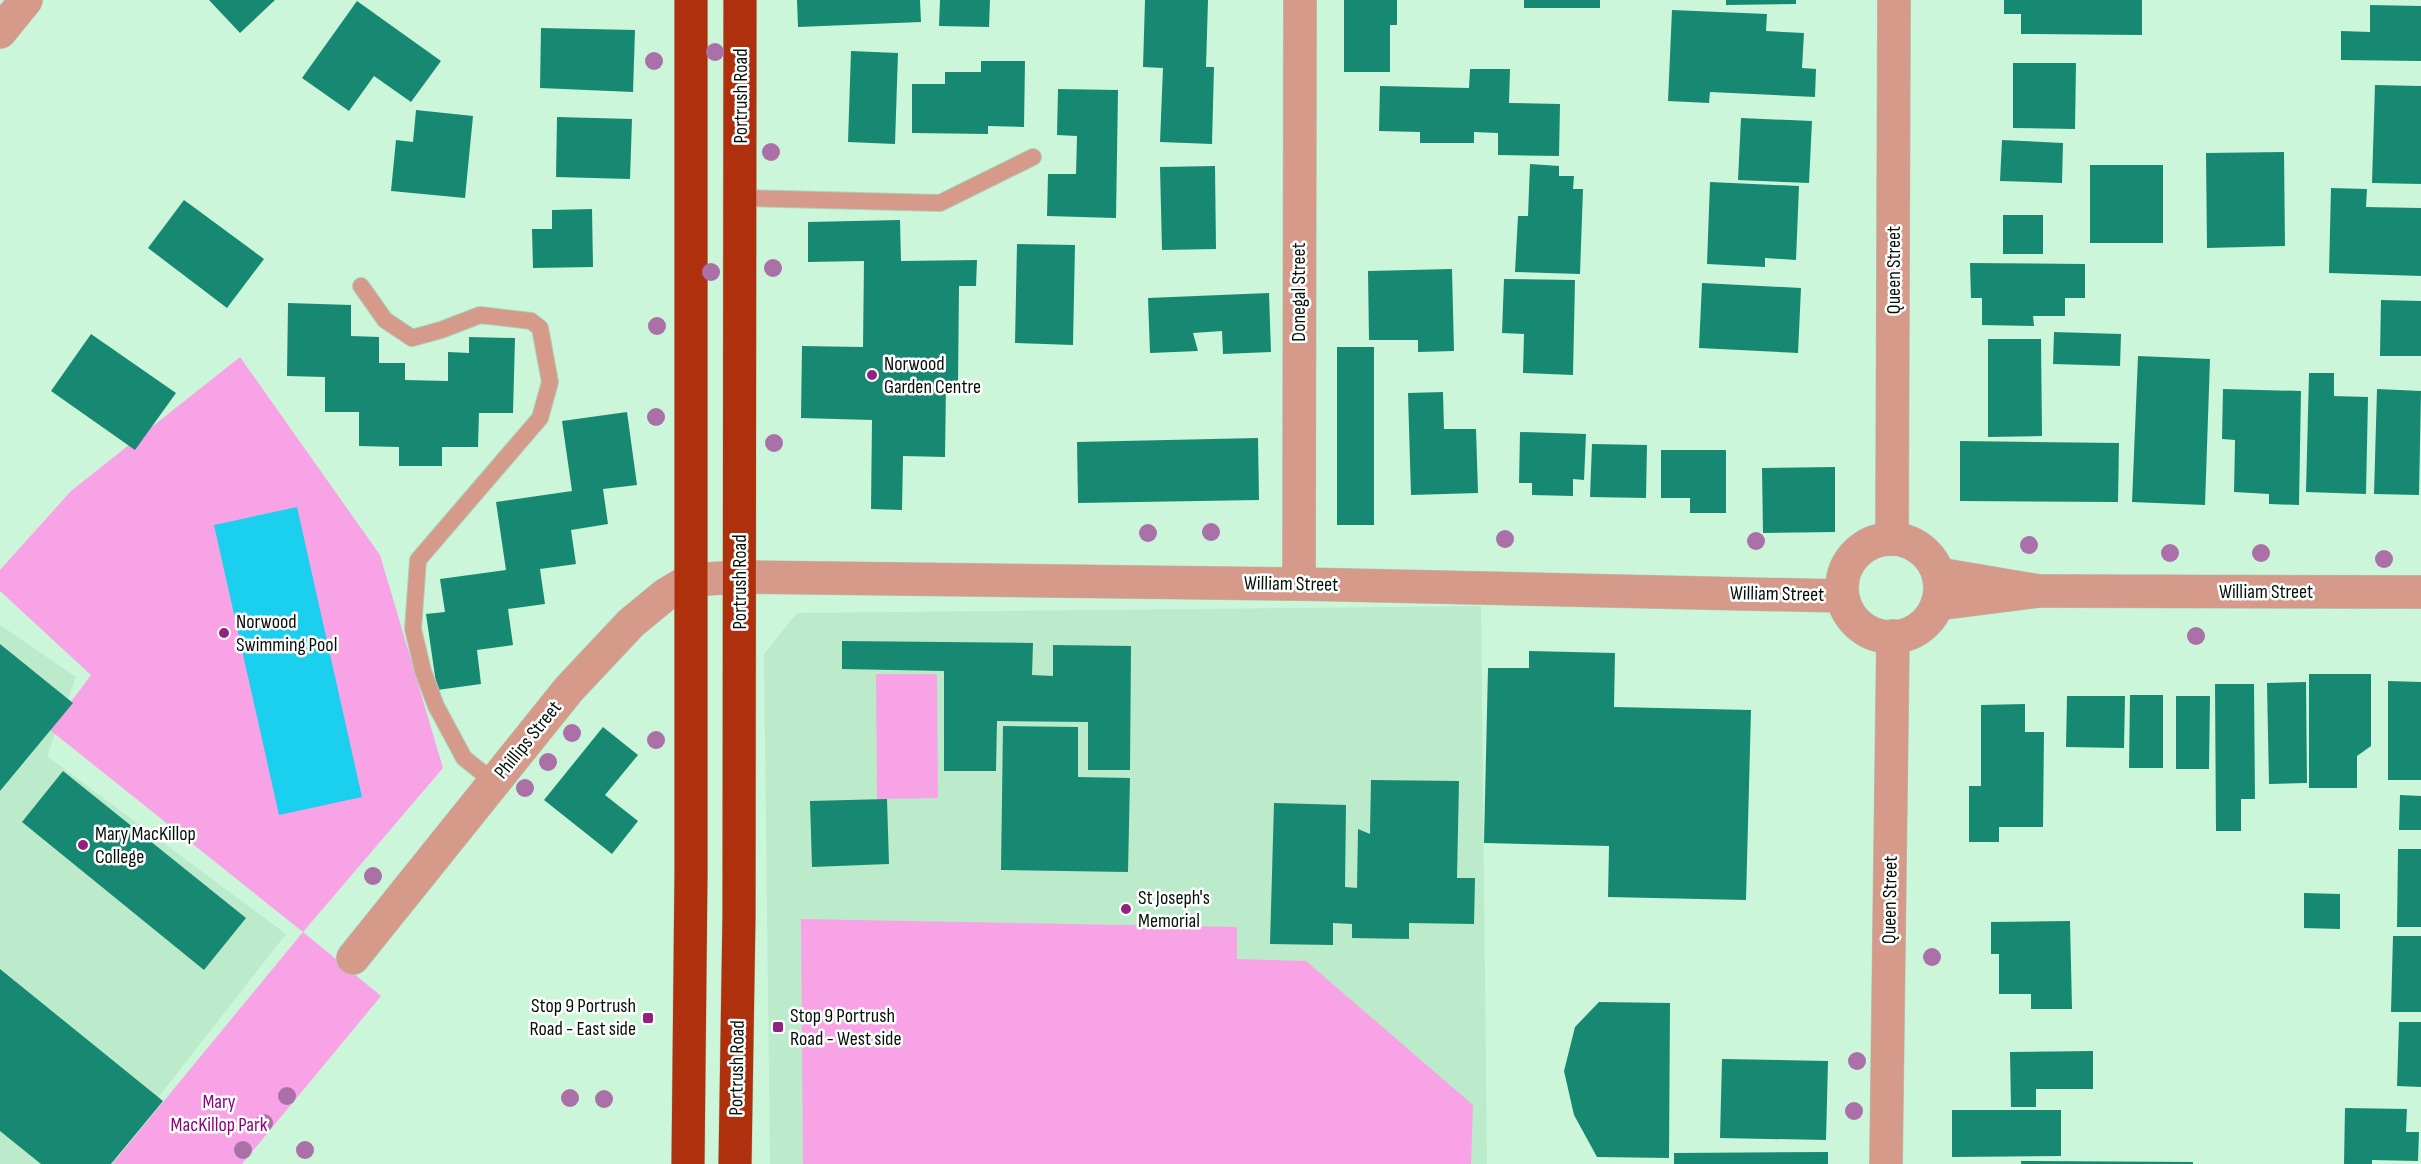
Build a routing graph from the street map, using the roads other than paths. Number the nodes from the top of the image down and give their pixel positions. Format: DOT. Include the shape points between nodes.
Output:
graph roads {
  1 [pos="26,0"];
  2 [pos="691,0"];
  3 [pos="740,0"];
  4 [pos="1300,0"];
  5 [pos="1894,0"];
  6 [pos="0,32"];
  7 [pos="1033,157"];
  8 [pos="741,198"];
  9 [pos="361,286"];
  10 [pos="1892,539"];
  11 [pos="740,577"];
  12 [pos="690,580"];
  13 [pos="1299,584"];
  14 [pos="1937,589"];
  15 [pos="2421,592"];
  16 [pos="1842,596"];
  17 [pos="1893,636"];
  18 [pos="494,782"];
  19 [pos="353,958"];
  20 [pos="688,1164"];
  21 [pos="735,1164"];
  22 [pos="1886,1164"];
  1 -- 6 [label="street"];
  2 -- 12 [label="highway"];
  3 -- 8 [label="highway, Portrush Road"];
  4 -- 13 [label="street, Donegal Street"];
  5 -- 10 [label="street, Queen Street"];
  7 -- 8 [label="lane" via="940,203"];
  8 -- 11 [label="highway, Portrush Road"];
  9 -- 18 [label="lane" via="385,320 411,338 480,315 531,321 540,328 550,382 540,418 418,560 413,629 423,671 436,706 464,758"];
  10 -- 14 [label="street" via="1921,549 1931,561"];
  10 -- 16 [label="street" via="1865,546 1854,555 1846,567"];
  11 -- 12 [label="street, Phillips Street"];
  11 -- 13 [label="street, William Street"];
  11 -- 21 [label="highway, Portrush Road"];
  12 -- 18 [label="street, Phillips Street" via="631,623 569,689"];
  12 -- 20 [label="highway" via="692,873"];
  13 -- 16 [label="street, William Street"];
  14 -- 15 [label="street, William Street"];
  14 -- 17 [label="street" via="1930,617 1907,634"];
  16 -- 17 [label="street" via="1854,621 1865,630"];
  17 -- 22 [label="street, Queen Street"];
  18 -- 19 [label="street, Phillips Street"];
}
